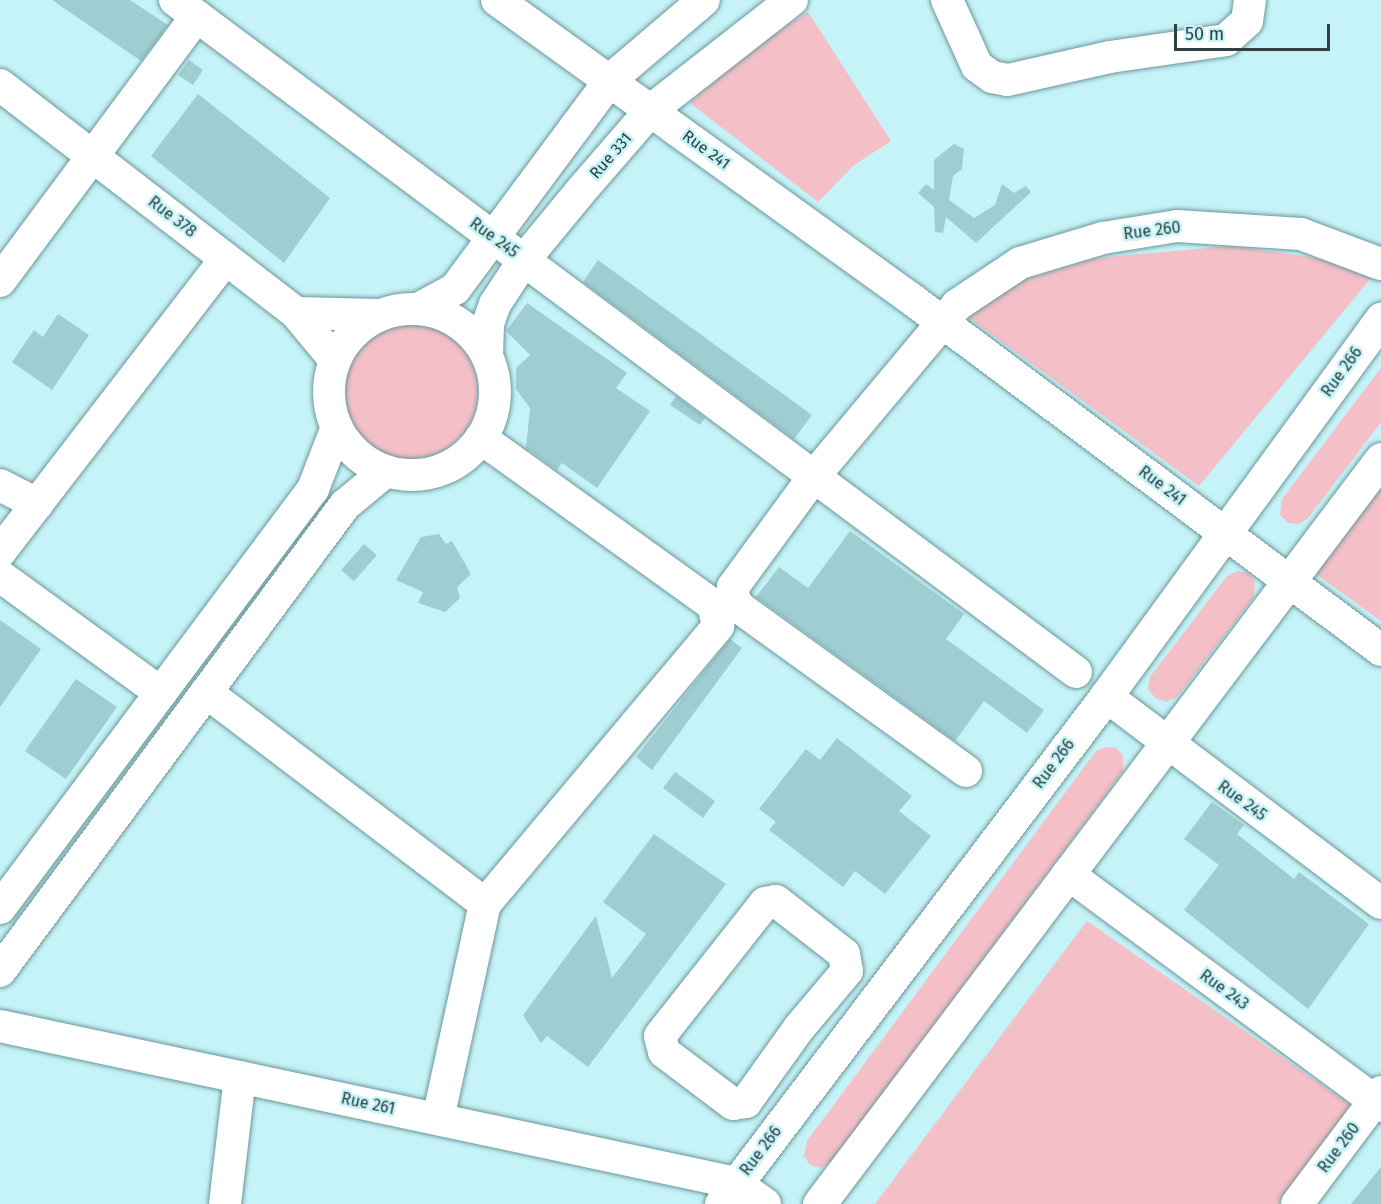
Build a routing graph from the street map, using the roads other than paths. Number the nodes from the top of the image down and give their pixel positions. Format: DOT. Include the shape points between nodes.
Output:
graph roads {
  1 [pos="497,0"];
  2 [pos="704,0"];
  3 [pos="792,0"];
  4 [pos="947,0"];
  5 [pos="1250,0"];
  6 [pos="186,8"];
  7 [pos="610,80"];
  8 [pos="0,86"];
  9 [pos="651,110"];
  10 [pos="93,156"];
  11 [pos="492,237"];
  12 [pos="226,258"];
  13 [pos="524,260"];
  14 [pos="1381,264"];
  15 [pos="0,281"];
  16 [pos="418,309"];
  17 [pos="296,313"];
  18 [pos="380,315"];
  19 [pos="1381,319"];
  20 [pos="943,324"];
  21 [pos="487,355"];
  22 [pos="335,360"];
  23 [pos="337,427"];
  24 [pos="481,438"];
  25 [pos="1381,459"];
  26 [pos="386,471"];
  27 [pos="815,475"];
  28 [pos="0,485"];
  29 [pos="37,504"];
  30 [pos="1226,534"];
  31 [pos="0,552"];
  32 [pos="0,576"];
  33 [pos="1289,579"];
  34 [pos="1381,650"];
  35 [pos="1076,672"];
  36 [pos="206,692"];
  37 [pos="161,693"];
  38 [pos="1106,696"];
  39 [pos="1163,743"];
  40 [pos="966,771"];
  41 [pos="1068,874"];
  42 [pos="1381,903"];
  43 [pos="484,904"];
  44 [pos="0,908"];
  45 [pos="0,971"];
  46 [pos="0,1026"];
  47 [pos="799,1028"];
  48 [pos="833,1056"];
  49 [pos="240,1077"];
  50 [pos="1379,1100"];
  51 [pos="438,1119"];
  52 [pos="729,1194"];
  53 [pos="225,1204"];
  54 [pos="765,1204"];
  55 [pos="819,1204"];
  56 [pos="1297,1204"];
  1 -- 7 [label="street, Rue 241"];
  2 -- 7 [label="street"];
  3 -- 9 [label="street, Rue 331"];
  4 -- 5 [label="street" via="977,66 992,77 1008,80 1110,57 1226,40 1247,21"];
  6 -- 10 [label="street"];
  6 -- 11 [label="street, Rue 245"];
  7 -- 9 [label="street, Rue 241"];
  7 -- 11 [label="street"];
  8 -- 10 [label="street, Rue 378"];
  9 -- 13 [label="street, Rue 331"];
  9 -- 20 [label="street, Rue 241"];
  10 -- 12 [label="street, Rue 378"];
  10 -- 15 [label="street"];
  11 -- 13 [label="street, Rue 245"];
  11 -- 16 [label="street" via="455,289"];
  12 -- 17 [label="street, Rue 378"];
  12 -- 29 [label="street"];
  13 -- 21 [label="street, Rue 331" via="495,304 488,324"];
  13 -- 27 [label="street, Rue 245"];
  14 -- 20 [label="street, Rue 260" via="1301,234 1177,226 1103,237 1020,263 957,304"];
  16 -- 18 [label="street"];
  16 -- 21 [label="street" via="439,313 458,323"];
  17 -- 18 [label="street"];
  17 -- 22 [label="street, Rue 378"];
  18 -- 22 [label="street" via="361,326"];
  19 -- 30 [label="main road, Rue 266"];
  20 -- 27 [label="street, Rue 260"];
  20 -- 30 [label="street, Rue 241"];
  21 -- 24 [label="street" via="495,397"];
  22 -- 23 [label="street" via="329,382 330,405"];
  23 -- 26 [label="street" via="366,461"];
  23 -- 37 [label="street" via="314,489"];
  24 -- 26 [label="street" via="463,458 439,470 413,475"];
  24 -- 43 [label="street" via="713,605 718,618 718,626"];
  25 -- 33 [label="main road"];
  26 -- 36 [label="street" via="345,505"];
  27 -- 35 [label="street, Rue 245"];
  27 -- 40 [label="street, Rue 260" via="733,587 735,600 740,608"];
  28 -- 29 [label="street"];
  29 -- 31 [label="street"];
  30 -- 33 [label="street, Rue 241"];
  30 -- 38 [label="main road, Rue 266"];
  32 -- 37 [label="street"];
  33 -- 34 [label="street, Rue 241"];
  33 -- 39 [label="main road"];
  36 -- 43 [label="street"];
  36 -- 45 [label="street"];
  37 -- 44 [label="street"];
  38 -- 39 [label="street, Rue 245"];
  38 -- 48 [label="main road, Rue 266"];
  39 -- 41 [label="main road"];
  39 -- 42 [label="street, Rue 245"];
  41 -- 50 [label="street, Rue 243"];
  41 -- 55 [label="main road"];
  43 -- 51 [label="street"];
  46 -- 49 [label="street, Rue 261"];
  47 -- 47 [label="street" via="847,971 847,962 810,924 776,901 765,903 660,1041 664,1052 733,1104 746,1102"];
  47 -- 48 [label="street"];
  48 -- 52 [label="main road, Rue 266"];
  49 -- 51 [label="street, Rue 261"];
  49 -- 53 [label="street"];
  50 -- 56 [label="street, Rue 260"];
  51 -- 52 [label="street, Rue 261"];
  52 -- 54 [label="street"];
}
